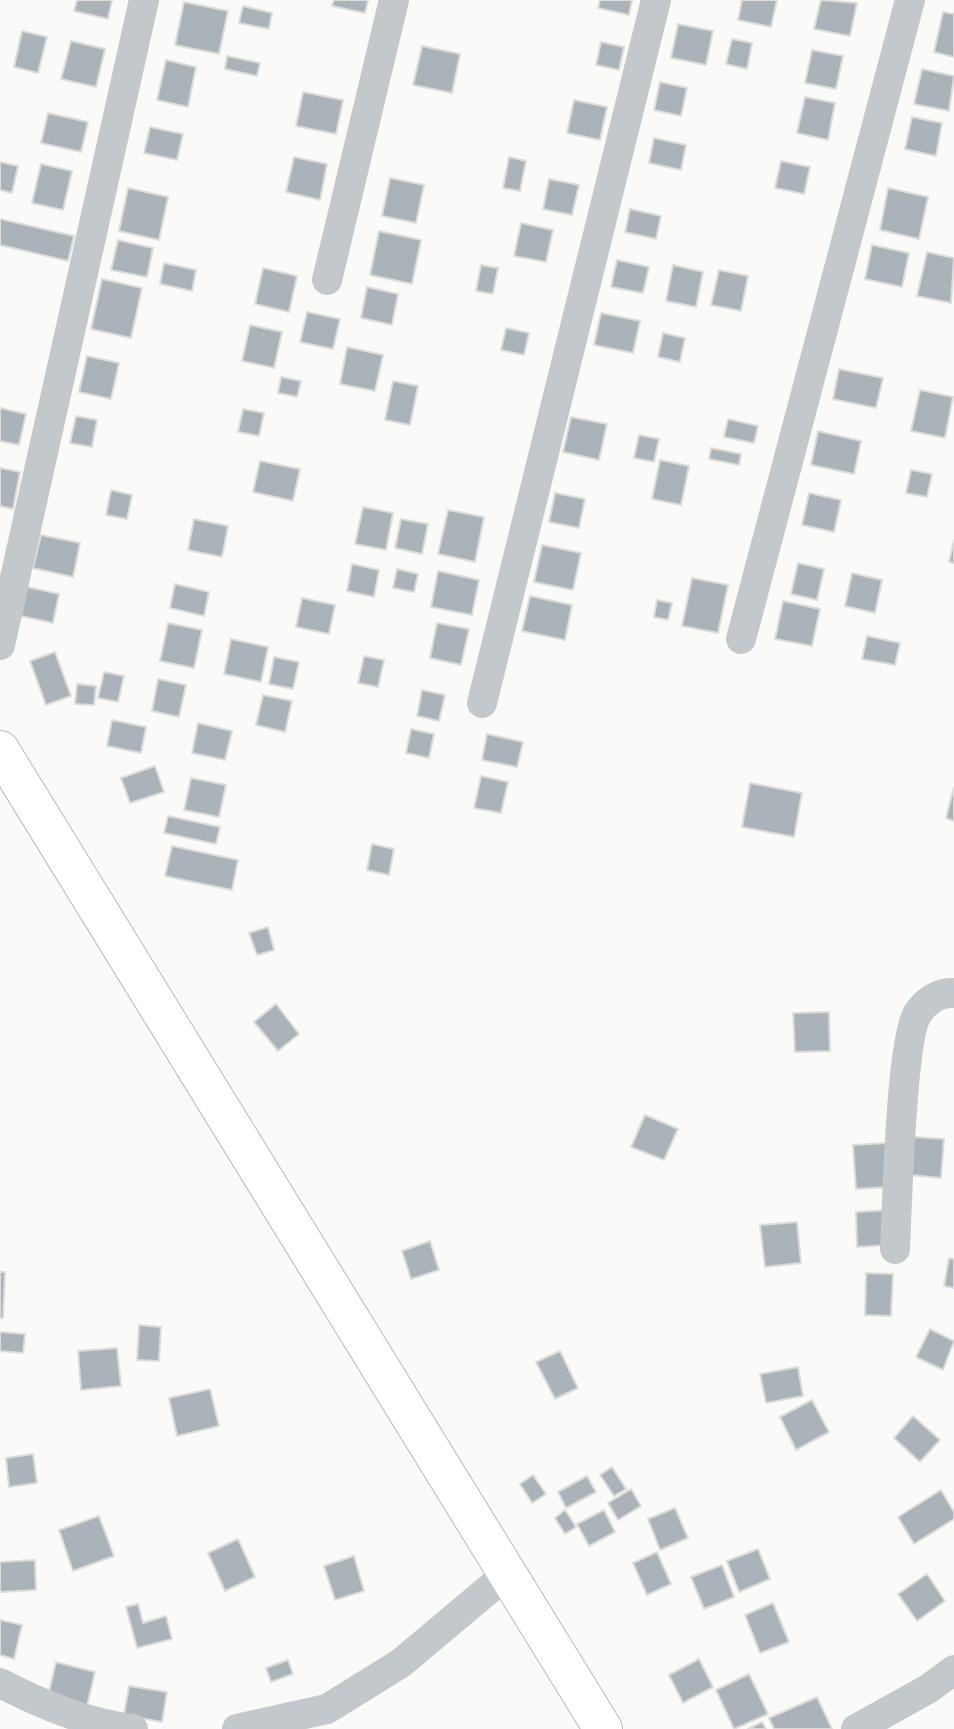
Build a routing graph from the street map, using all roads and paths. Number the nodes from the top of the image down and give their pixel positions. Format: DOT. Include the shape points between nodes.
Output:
graph roads {
  1 [pos="144,0"];
  2 [pos="394,0"];
  3 [pos="656,0"];
  4 [pos="911,0"];
  5 [pos="327,280"];
  6 [pos="741,639"];
  7 [pos="0,645"];
  8 [pos="482,703"];
  9 [pos="0,750"];
  10 [pos="954,993"];
  11 [pos="895,1249"];
  12 [pos="508,1574"];
  13 [pos="954,1670"];
  14 [pos="0,1683"];
  15 [pos="134,1729"];
  16 [pos="237,1729"];
  17 [pos="603,1729"];
  18 [pos="856,1729"];
  1 -- 7 [label="street"];
  2 -- 5 [label="street"];
  3 -- 8 [label="street"];
  4 -- 6 [label="street"];
  9 -- 12 [label="main road"];
  10 -- 11 [label="street" via="934,997 916,1014 907,1052"];
  12 -- 16 [label="street" via="401,1663 327,1709"];
  12 -- 17 [label="main road"];
  13 -- 18 [label="street"];
  14 -- 15 [label="street" via="100,1725"];
}
